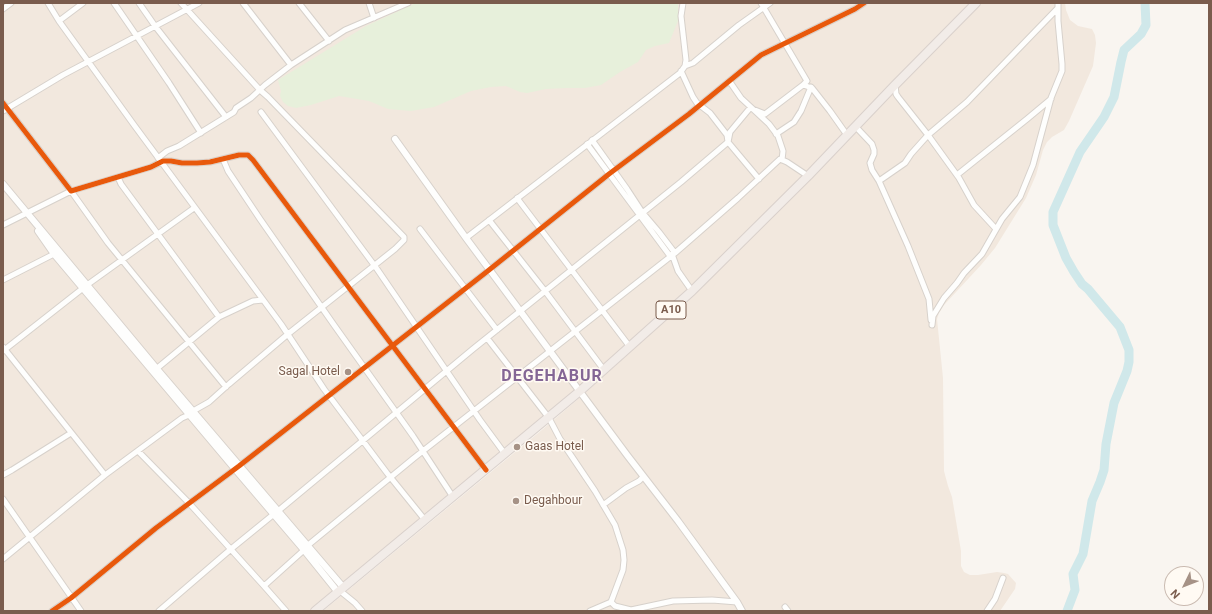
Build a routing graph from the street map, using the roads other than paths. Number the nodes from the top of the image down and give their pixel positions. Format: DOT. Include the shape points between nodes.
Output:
graph roads {
  1 [pos="11,3"];
  2 [pos="48,3"];
  3 [pos="83,3"];
  4 [pos="114,3"];
  5 [pos="140,3"];
  6 [pos="181,3"];
  7 [pos="199,3"];
  8 [pos="244,3"];
  9 [pos="299,3"];
  10 [pos="369,3"];
  11 [pos="408,3"];
  12 [pos="683,3"];
  13 [pos="770,3"];
  14 [pos="864,3"];
  15 [pos="976,3"];
  16 [pos="1058,3"];
  17 [pos="763,5"];
  18 [pos="3,9"];
  19 [pos="1057,9"];
  20 [pos="187,10"];
  21 [pos="374,18"];
  22 [pos="59,21"];
  23 [pos="155,26"];
  24 [pos="137,36"];
  25 [pos="329,41"];
  26 [pos="786,44"];
  27 [pos="88,62"];
  28 [pos="291,65"];
  29 [pos="685,66"];
  30 [pos="681,72"];
  31 [pos="730,82"];
  32 [pos="803,85"];
  33 [pos="895,85"];
  34 [pos="811,88"];
  35 [pos="260,90"];
  36 [pos="1051,98"];
  37 [pos="3,103"];
  38 [pos="700,106"];
  39 [pos="750,108"];
  40 [pos="5,110"];
  41 [pos="261,112"];
  42 [pos="226,118"];
  43 [pos="855,126"];
  44 [pos="201,133"];
  45 [pos="776,134"];
  46 [pos="847,135"];
  47 [pos="928,135"];
  48 [pos="394,139"];
  49 [pos="592,140"];
  50 [pos="728,142"];
  51 [pos="587,144"];
  52 [pos="223,159"];
  53 [pos="159,160"];
  54 [pos="782,160"];
  55 [pos="614,170"];
  56 [pos="609,174"];
  57 [pos="957,175"];
  58 [pos="118,176"];
  59 [pos="808,176"];
  60 [pos="759,179"];
  61 [pos="879,181"];
  62 [pos="3,184"];
  63 [pos="3,188"];
  64 [pos="627,189"];
  65 [pos="71,191"];
  66 [pos="622,192"];
  67 [pos="517,198"];
  68 [pos="194,208"];
  69 [pos="25,213"];
  70 [pos="641,214"];
  71 [pos="489,220"];
  72 [pos="3,224"];
  73 [pos="420,229"];
  74 [pos="540,229"];
  75 [pos="996,229"];
  76 [pos="659,232"];
  77 [pos="158,234"];
  78 [pos="654,236"];
  79 [pos="466,238"];
  80 [pos="513,250"];
  81 [pos="54,254"];
  82 [pos="672,254"];
  83 [pos="122,260"];
  84 [pos="374,266"];
  85 [pos="489,270"];
  86 [pos="572,270"];
  87 [pos="3,280"];
  88 [pos="348,286"];
  89 [pos="85,287"];
  90 [pos="465,289"];
  91 [pos="545,291"];
  92 [pos="692,291"];
  93 [pos="262,300"];
  94 [pos="321,307"];
  95 [pos="602,310"];
  96 [pos="520,311"];
  97 [pos="219,316"];
  98 [pos="416,327"];
  99 [pos="497,330"];
  100 [pos="575,331"];
  101 [pos="288,334"];
  102 [pos="487,338"];
  103 [pos="189,342"];
  104 [pos="393,345"];
  105 [pos="630,347"];
  106 [pos="4,349"];
  107 [pos="550,351"];
  108 [pos="364,368"];
  109 [pos="155,370"];
  110 [pos="604,370"];
  111 [pos="446,371"];
  112 [pos="517,377"];
  113 [pos="226,387"];
  114 [pos="425,389"];
  115 [pos="580,391"];
  116 [pos="329,395"];
  117 [pos="474,411"];
  118 [pos="191,413"];
  119 [pos="397,413"];
  120 [pos="549,418"];
  121 [pos="454,427"];
  122 [pos="71,433"];
  123 [pos="363,440"];
  124 [pos="423,451"];
  125 [pos="138,452"];
  126 [pos="505,454"];
  127 [pos="237,468"];
  128 [pos="486,470"];
  129 [pos="3,475"];
  130 [pos="105,475"];
  131 [pos="391,477"];
  132 [pos="643,477"];
  133 [pos="453,497"];
  134 [pos="3,499"];
  135 [pos="188,503"];
  136 [pos="603,505"];
  137 [pos="276,513"];
  138 [pos="425,520"];
  139 [pos="29,537"];
  140 [pos="306,548"];
  141 [pos="231,549"];
  142 [pos="3,559"];
  143 [pos="1003,578"];
  144 [pos="264,586"];
  145 [pos="340,589"];
  146 [pos="71,598"];
  147 [pos="611,602"];
  148 [pos="737,602"];
  149 [pos="630,610"];
  150 [pos="52,611"];
  151 [pos="81,611"];
  152 [pos="159,611"];
  153 [pos="286,611"];
  154 [pos="315,611"];
  155 [pos="362,611"];
  156 [pos="590,611"];
  157 [pos="742,611"];
  158 [pos="988,611"];
  1 -- 18 [label="street"];
  2 -- 22 [label="street"];
  3 -- 22 [label="street"];
  4 -- 24 [label="street"];
  5 -- 23 [label="street"];
  6 -- 20 [label="street"];
  7 -- 20 [label="street"];
  8 -- 28 [label="street"];
  9 -- 25 [label="street"];
  10 -- 21 [label="street"];
  11 -- 21 [label="street"];
  12 -- 29 [label="street" via="681,16"];
  13 -- 17 [label="street"];
  14 -- 26 [label="street"];
  15 -- 33 [label="highway, A10"];
  16 -- 19 [label="street"];
  17 -- 26 [label="street"];
  17 -- 29 [label="street" via="693,63"];
  19 -- 36 [label="street" via="1062,71"];
  19 -- 47 [label="street" via="967,102"];
  20 -- 23 [label="street"];
  20 -- 35 [label="street"];
  21 -- 25 [label="street" via="345,30"];
  22 -- 27 [label="street"];
  23 -- 24 [label="street"];
  23 -- 42 [label="street"];
  24 -- 27 [label="street"];
  24 -- 44 [label="street"];
  25 -- 28 [label="street"];
  26 -- 31 [label="street" via="761,55"];
  26 -- 32 [label="street" via="807,81"];
  27 -- 40 [label="street"];
  27 -- 53 [label="street"];
  28 -- 35 [label="street"];
  29 -- 30 [label="street"];
  30 -- 38 [label="street"];
  30 -- 49 [label="street"];
  31 -- 38 [label="street"];
  31 -- 39 [label="street"];
  32 -- 34 [label="street"];
  32 -- 39 [label="street" via="765,114"];
  33 -- 43 [label="highway, A10"];
  33 -- 47 [label="street" via="896,94"];
  34 -- 45 [label="street" via="794,122"];
  34 -- 46 [label="street"];
  35 -- 42 [label="street"];
  35 -- 84 [label="street" via="403,235 404,240"];
  36 -- 57 [label="street"];
  36 -- 75 [label="street" via="1033,165 1020,197"];
  37 -- 40 [label="street"];
  38 -- 50 [label="street" via="710,113 727,135"];
  38 -- 55 [label="street"];
  39 -- 45 [label="street" via="769,124"];
  39 -- 50 [label="street" via="730,132"];
  40 -- 65 [label="street"];
  41 -- 84 [label="street"];
  42 -- 44 [label="street"];
  43 -- 46 [label="highway, A10"];
  43 -- 61 [label="street" via="872,144 874,154 870,163"];
  44 -- 53 [label="street" via="167,151"];
  45 -- 54 [label="street" via="782,144"];
  46 -- 59 [label="highway, A10"];
  47 -- 57 [label="street"];
  47 -- 61 [label="street" via="905,163"];
  48 -- 79 [label="street"];
  49 -- 51 [label="street"];
  49 -- 55 [label="street"];
  50 -- 60 [label="street"];
  50 -- 70 [label="street"];
  51 -- 56 [label="street"];
  51 -- 67 [label="street"];
  52 -- 53 [label="street" via="189,164"];
  52 -- 88 [label="street" via="242,154 253,160"];
  52 -- 94 [label="street"];
  53 -- 58 [label="street"];
  53 -- 68 [label="street"];
  54 -- 59 [label="street"];
  54 -- 60 [label="street" via="780,159"];
  55 -- 56 [label="street"];
  55 -- 64 [label="street"];
  56 -- 66 [label="street"];
  56 -- 74 [label="street"];
  57 -- 75 [label="street" via="974,205"];
  58 -- 65 [label="street"];
  58 -- 77 [label="street" via="121,184"];
  59 -- 92 [label="highway, A10"];
  60 -- 82 [label="street"];
  61 -- 75 [label="street" via="929,298 932,325 933,316 944,298 982,254"];
  62 -- 69 [label="street"];
  63 -- 69 [label="street"];
  64 -- 66 [label="street"];
  64 -- 70 [label="street"];
  65 -- 69 [label="street"];
  65 -- 83 [label="street"];
  66 -- 70 [label="street"];
  67 -- 71 [label="street"];
  67 -- 74 [label="street"];
  68 -- 77 [label="street"];
  68 -- 93 [label="street"];
  69 -- 72 [label="street"];
  69 -- 81 [label="street"];
  69 -- 89 [label="street"];
  70 -- 76 [label="street"];
  70 -- 78 [label="street"];
  70 -- 86 [label="street"];
  71 -- 79 [label="street"];
  71 -- 80 [label="street"];
  73 -- 90 [label="street"];
  74 -- 80 [label="street"];
  74 -- 86 [label="street"];
  76 -- 78 [label="street"];
  76 -- 82 [label="street"];
  77 -- 83 [label="street"];
  77 -- 97 [label="street"];
  78 -- 82 [label="street"];
  79 -- 85 [label="street"];
  80 -- 85 [label="street"];
  80 -- 91 [label="street"];
  81 -- 87 [label="street"];
  81 -- 89 [label="street"];
  82 -- 92 [label="street" via="678,271"];
  82 -- 95 [label="street"];
  83 -- 89 [label="street"];
  83 -- 103 [label="street"];
  84 -- 88 [label="street"];
  84 -- 98 [label="street"];
  85 -- 90 [label="street"];
  85 -- 96 [label="street"];
  86 -- 91 [label="street"];
  86 -- 95 [label="street"];
  88 -- 94 [label="street"];
  88 -- 104 [label="street"];
  89 -- 106 [label="street"];
  89 -- 109 [label="street"];
  90 -- 98 [label="street"];
  90 -- 99 [label="street"];
  91 -- 96 [label="street"];
  91 -- 100 [label="street"];
  92 -- 105 [label="highway, A10"];
  93 -- 97 [label="street" via="253,301"];
  93 -- 101 [label="street"];
  94 -- 101 [label="street"];
  94 -- 108 [label="street"];
  95 -- 100 [label="street"];
  95 -- 105 [label="street"];
  96 -- 99 [label="street"];
  96 -- 107 [label="street"];
  97 -- 103 [label="street"];
  98 -- 104 [label="street"];
  98 -- 111 [label="street"];
  99 -- 102 [label="street"];
  100 -- 107 [label="street"];
  100 -- 110 [label="street"];
  101 -- 113 [label="street"];
  101 -- 116 [label="street"];
  102 -- 111 [label="street"];
  102 -- 112 [label="street"];
  103 -- 109 [label="street"];
  103 -- 113 [label="street"];
  104 -- 108 [label="street"];
  104 -- 114 [label="street"];
  105 -- 110 [label="highway, A10"];
  106 -- 122 [label="street"];
  107 -- 112 [label="street"];
  107 -- 115 [label="street"];
  108 -- 116 [label="street"];
  108 -- 119 [label="street"];
  109 -- 118 [label="street"];
  110 -- 115 [label="highway, A10"];
  111 -- 114 [label="street"];
  111 -- 117 [label="street"];
  112 -- 117 [label="street"];
  112 -- 120 [label="street"];
  113 -- 118 [label="street"];
  114 -- 119 [label="street"];
  114 -- 121 [label="street"];
  115 -- 120 [label="highway, A10"];
  115 -- 132 [label="street"];
  116 -- 123 [label="street"];
  116 -- 127 [label="street"];
  117 -- 121 [label="street"];
  117 -- 126 [label="street"];
  118 -- 125 [label="street"];
  118 -- 127 [label="street"];
  119 -- 123 [label="street"];
  119 -- 124 [label="street"];
  120 -- 126 [label="highway, A10"];
  120 -- 136 [label="street"];
  121 -- 124 [label="street"];
  121 -- 128 [label="street"];
  122 -- 129 [label="street"];
  122 -- 130 [label="street"];
  123 -- 131 [label="street"];
  123 -- 137 [label="street"];
  124 -- 131 [label="street"];
  124 -- 133 [label="street"];
  125 -- 130 [label="street"];
  125 -- 135 [label="street"];
  126 -- 128 [label="highway, A10"];
  127 -- 135 [label="street"];
  127 -- 137 [label="street"];
  128 -- 133 [label="highway, A10"];
  130 -- 139 [label="street"];
  131 -- 138 [label="street"];
  131 -- 140 [label="street"];
  132 -- 136 [label="street"];
  132 -- 148 [label="street"];
  133 -- 138 [label="highway, A10"];
  134 -- 139 [label="street"];
  135 -- 141 [label="street"];
  135 -- 146 [label="street"];
  136 -- 147 [label="street" via="615,525 624,555 622,570"];
  137 -- 140 [label="street"];
  137 -- 141 [label="street"];
  138 -- 145 [label="highway, A10"];
  139 -- 142 [label="street"];
  139 -- 146 [label="street"];
  140 -- 144 [label="street"];
  140 -- 145 [label="street"];
  141 -- 144 [label="street"];
  141 -- 152 [label="street"];
  143 -- 158 [label="street"];
  144 -- 153 [label="street"];
  145 -- 154 [label="highway, A10"];
  145 -- 155 [label="street"];
  146 -- 150 [label="street"];
  146 -- 151 [label="street"];
  147 -- 149 [label="street" via="615,606"];
  147 -- 156 [label="street"];
  148 -- 149 [label="street" via="673,601"];
  148 -- 157 [label="street"];
}
